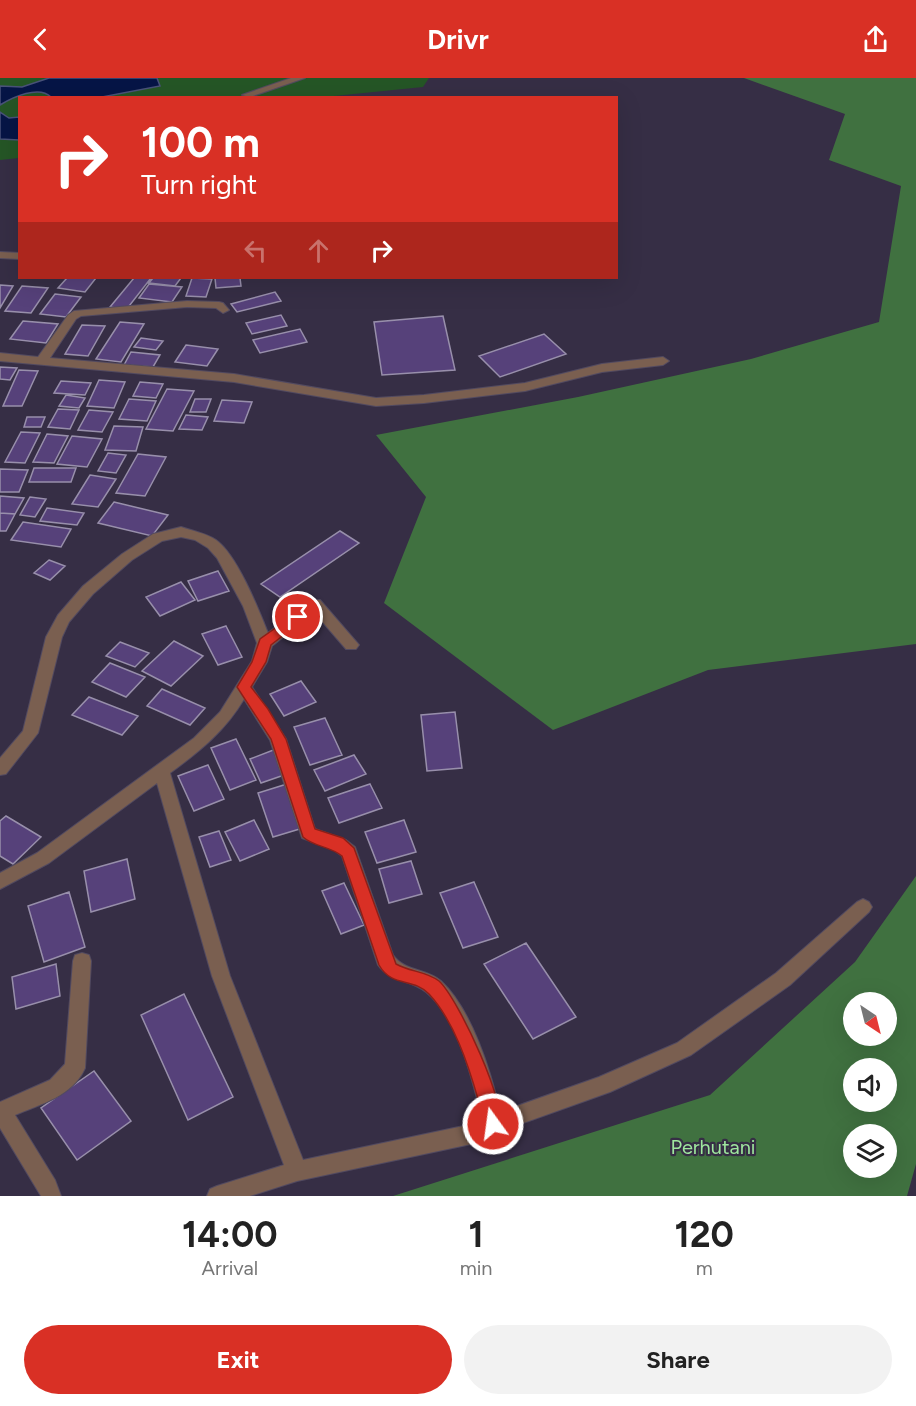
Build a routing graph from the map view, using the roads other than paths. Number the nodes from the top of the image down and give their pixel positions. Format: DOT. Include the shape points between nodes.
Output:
graph roads {
  1 [pos="300,78"];
  2 [pos="247,95"];
  3 [pos="0,255"];
  4 [pos="18,256"];
  5 [pos="223,310"];
  6 [pos="0,357"];
  7 [pos="43,359"];
  8 [pos="663,361"];
  9 [pos="265,643"];
  10 [pos="351,645"];
  11 [pos="244,687"];
  12 [pos="0,769"];
  13 [pos="160,769"];
  14 [pos="0,882"];
  15 [pos="863,907"];
  16 [pos="82,961"];
  17 [pos="0,1112"];
  18 [pos="493,1124"];
  19 [pos="297,1171"];
  20 [pos="51,1196"];
  21 [pos="217,1196"];
  1 -- 2 [label="street"];
  3 -- 4 [label="street"];
  5 -- 7 [label="street" via="219,305 187,304 78,313"];
  6 -- 7 [label="street"];
  7 -- 8 [label="street" via="234,378 376,402 525,387 602,368"];
  9 -- 10 [label="street" via="315,604"];
  9 -- 11 [label="street"];
  9 -- 12 [label="street" via="223,555 213,545 182,532 158,537 88,590 63,619 54,637 30,733"];
  11 -- 13 [label="street" via="226,716 200,742"];
  11 -- 18 [label="street" via="278,739 308,833 337,843 349,852 390,969 434,987 453,1014 470,1049"];
  13 -- 14 [label="street" via="43,858"];
  13 -- 19 [label="street" via="221,976"];
  15 -- 18 [label="street" via="783,979 684,1049 603,1085"];
  16 -- 17 [label="street" via="75,1068 57,1087"];
  17 -- 20 [label="street"];
  18 -- 19 [label="street" via="476,1133"];
  19 -- 21 [label="street"];
}
